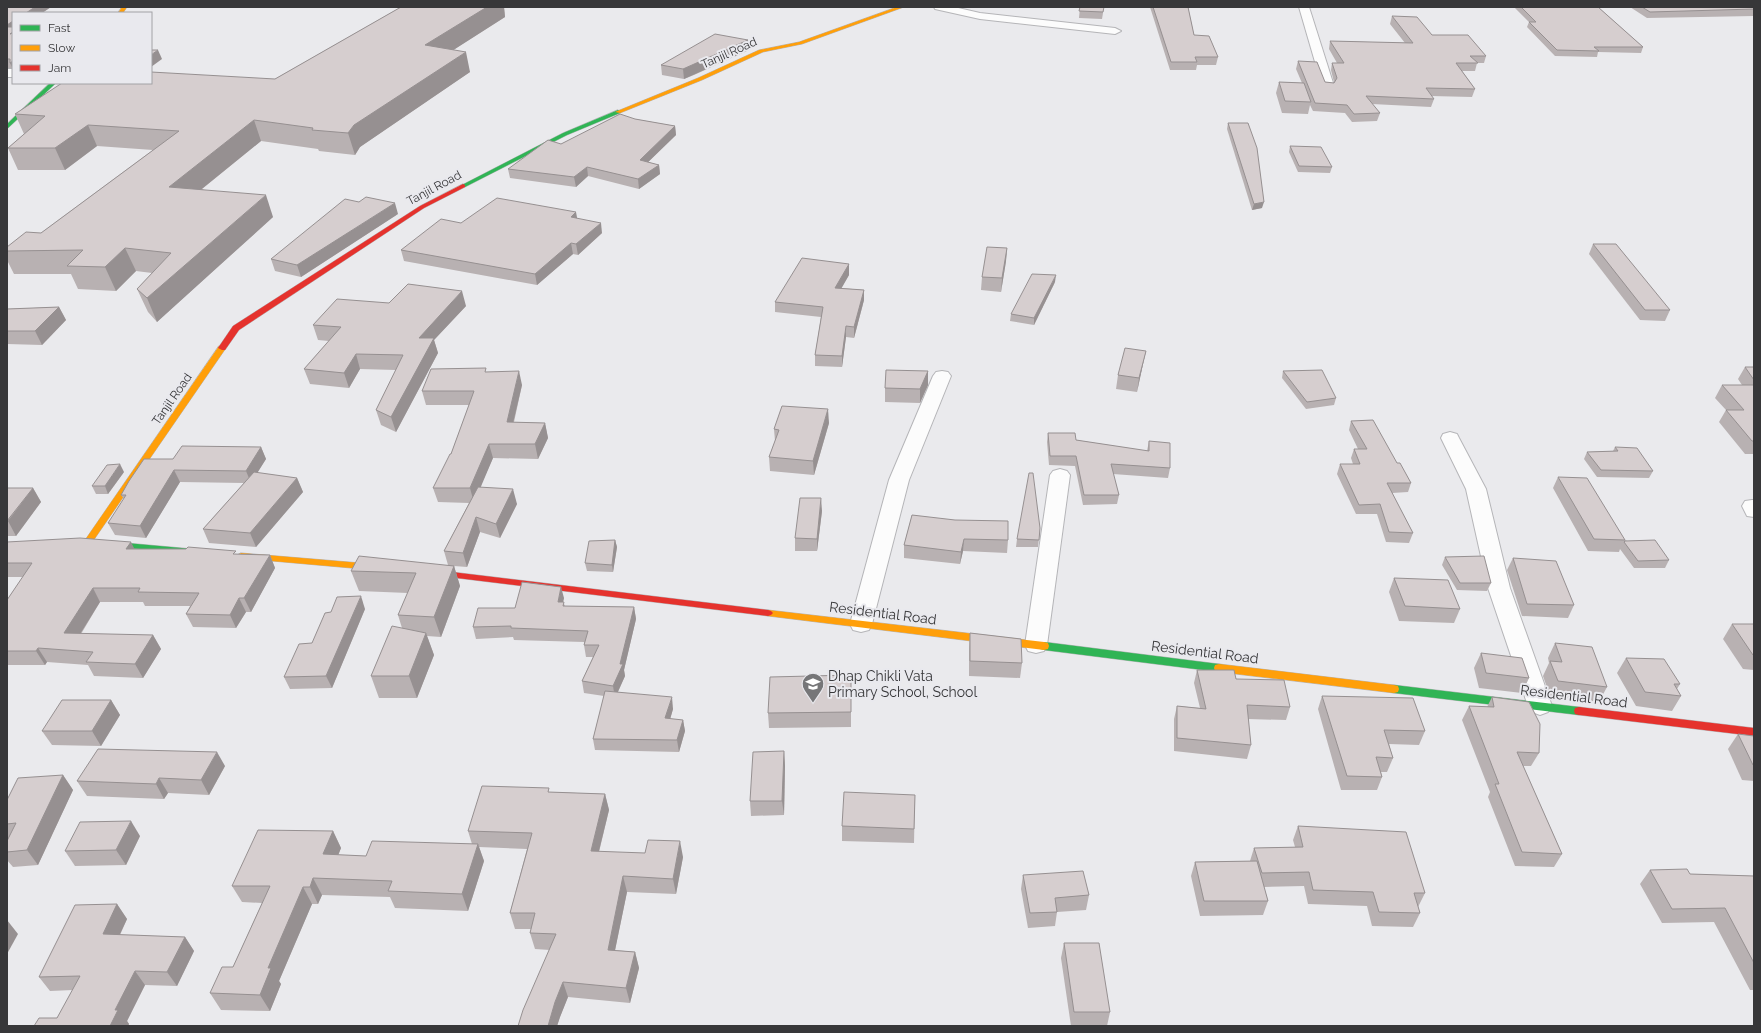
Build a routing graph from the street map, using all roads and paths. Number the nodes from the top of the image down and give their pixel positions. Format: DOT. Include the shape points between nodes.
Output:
graph roads {
  1 [pos="902,7"];
  2 [pos="939,7"];
  3 [pos="1304,7"];
  4 [pos="1114,30"];
  5 [pos="51,84"];
  6 [pos="1328,86"];
  7 [pos="7,127"];
  8 [pos="942,376"];
  9 [pos="1450,438"];
  10 [pos="1060,475"];
  11 [pos="204,553"];
  12 [pos="235,556"];
  13 [pos="393,569"];
  14 [pos="417,571"];
  15 [pos="861,624"];
  16 [pos="1036,646"];
  17 [pos="1540,706"];
  18 [pos="1754,732"];
  1 -- 11 [label="street, Tanjil Road" via="800,43 761,51 565,134 422,207 236,328 84,543"];
  2 -- 4 [label="street" via="980,16"];
  3 -- 6 [label="street"];
  5 -- 7 [label="street"];
  8 -- 15 [label="street" via="899,480"];
  9 -- 17 [label="street" via="1476,489 1499,588"];
  10 -- 16 [label="street"];
  12 -- 13 [label="street"];
  14 -- 15 [label="street, Residential Road"];
  15 -- 16 [label="street, Residential Road"];
  16 -- 17 [label="street, Residential Road"];
  17 -- 18 [label="street, Residential Road"];
}
